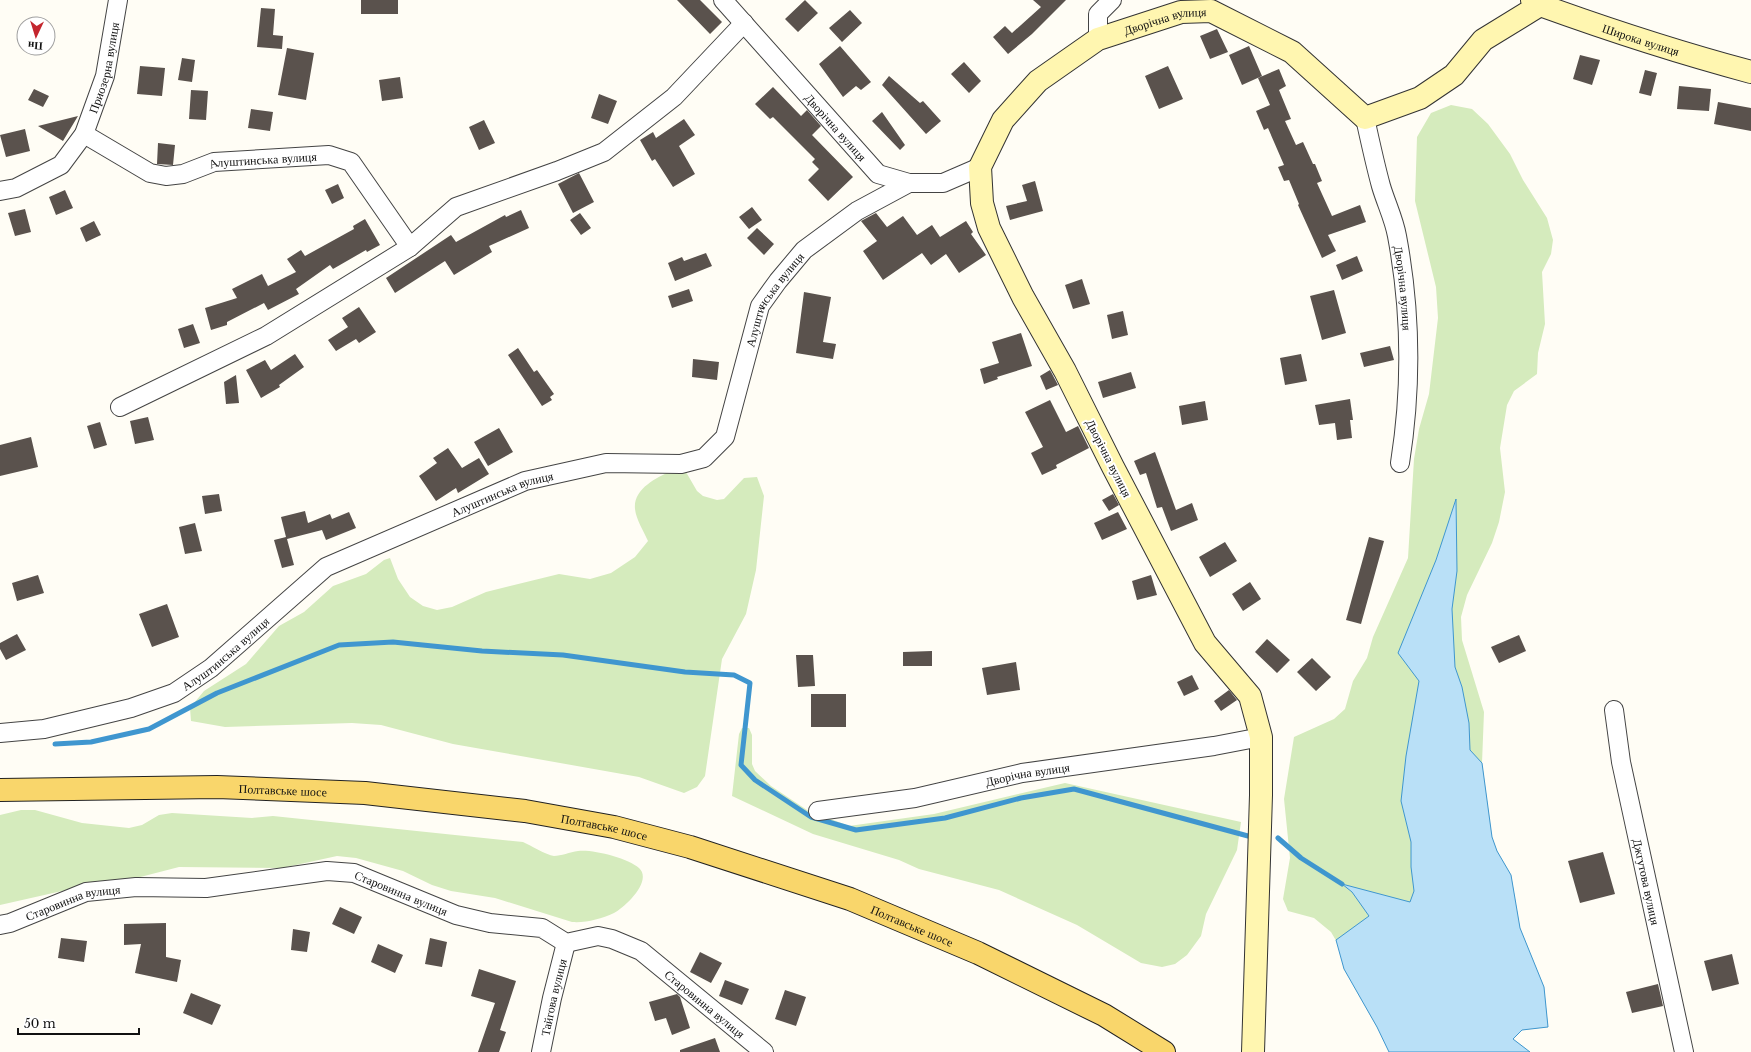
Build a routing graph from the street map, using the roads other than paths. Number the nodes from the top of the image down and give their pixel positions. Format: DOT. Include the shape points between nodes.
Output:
graph roads {
  1 [pos="118,0"];
  2 [pos="723,0"];
  3 [pos="1112,0"];
  4 [pos="1536,2"];
  5 [pos="744,23"];
  6 [pos="1098,39"];
  7 [pos="1751,72"];
  8 [pos="1365,118"];
  9 [pos="84,134"];
  10 [pos="980,167"];
  11 [pos="909,184"];
  12 [pos="0,191"];
  13 [pos="410,247"];
  14 [pos="120,407"];
  15 [pos="1400,463"];
  16 [pos="1614,710"];
  17 [pos="0,733"];
  18 [pos="1261,737"];
  19 [pos="0,790"];
  20 [pos="818,811"];
  21 [pos="0,925"];
  22 [pos="566,943"];
  23 [pos="541,1052"];
  24 [pos="764,1052"];
  25 [pos="1164,1052"];
  26 [pos="1253,1052"];
  27 [pos="1684,1052"];
  1 -- 9 [label="street, Приозерна вулиця" via="105,76"];
  2 -- 5 [label="street, Дворічна вулиця"];
  3 -- 6 [label="street" via="1098,14"];
  4 -- 7 [label="street, Широка вулиця" via="1593,24"];
  4 -- 8 [label="street" via="1483,40 1454,75 1420,98"];
  5 -- 11 [label="street, Дворічна вулиця" via="878,174"];
  5 -- 13 [label="street" via="674,97 604,152 456,207"];
  6 -- 8 [label="street, Дворічна вулиця" via="1181,12 1211,11 1292,52"];
  6 -- 10 [label="street, Дворічна вулиця" via="1038,81 1003,120"];
  8 -- 15 [label="street, Дворічна вулиця" via="1381,187 1397,234 1407,293 1409,379"];
  9 -- 12 [label="street, Приозерна вулиця" via="61,165 16,188"];
  9 -- 13 [label="street, Алуштинська вулиця" via="150,173 166,176 183,174 214,162 329,155 340,158 351,162"];
  10 -- 11 [label="street, Дворічна вулиця" via="943,183"];
  10 -- 18 [label="street, Дворічна вулиця" via="982,203 989,228 1023,297 1065,371 1204,643 1250,696"];
  11 -- 17 [label="street, Алуштинська вулиця" via="858,211 804,250 778,280 760,306 725,436 704,458 681,464 606,463 525,481 326,567 211,668 174,693 116,712 44,728"];
  13 -- 14 [label="street" via="266,336"];
  16 -- 27 [label="street, Джгутова вулиця" via="1621,762"];
  18 -- 20 [label="street, Дворічна вулиця" via="1022,773 915,798"];
  18 -- 26 [label="street, Дворічна вулиця"];
  19 -- 25 [label="main road, Полтавське шосе" via="217,787 365,793 525,810 614,827 690,848 850,899 978,953 1104,1015"];
  21 -- 22 [label="street, Старовинна вулиця" via="86,892 136,887 206,888 327,871 354,873 456,915 490,923 542,928"];
  22 -- 23 [label="street, Тайгова вулиця"];
  22 -- 24 [label="street, Старовинна вулиця" via="598,936 612,938 640,951"];
}
